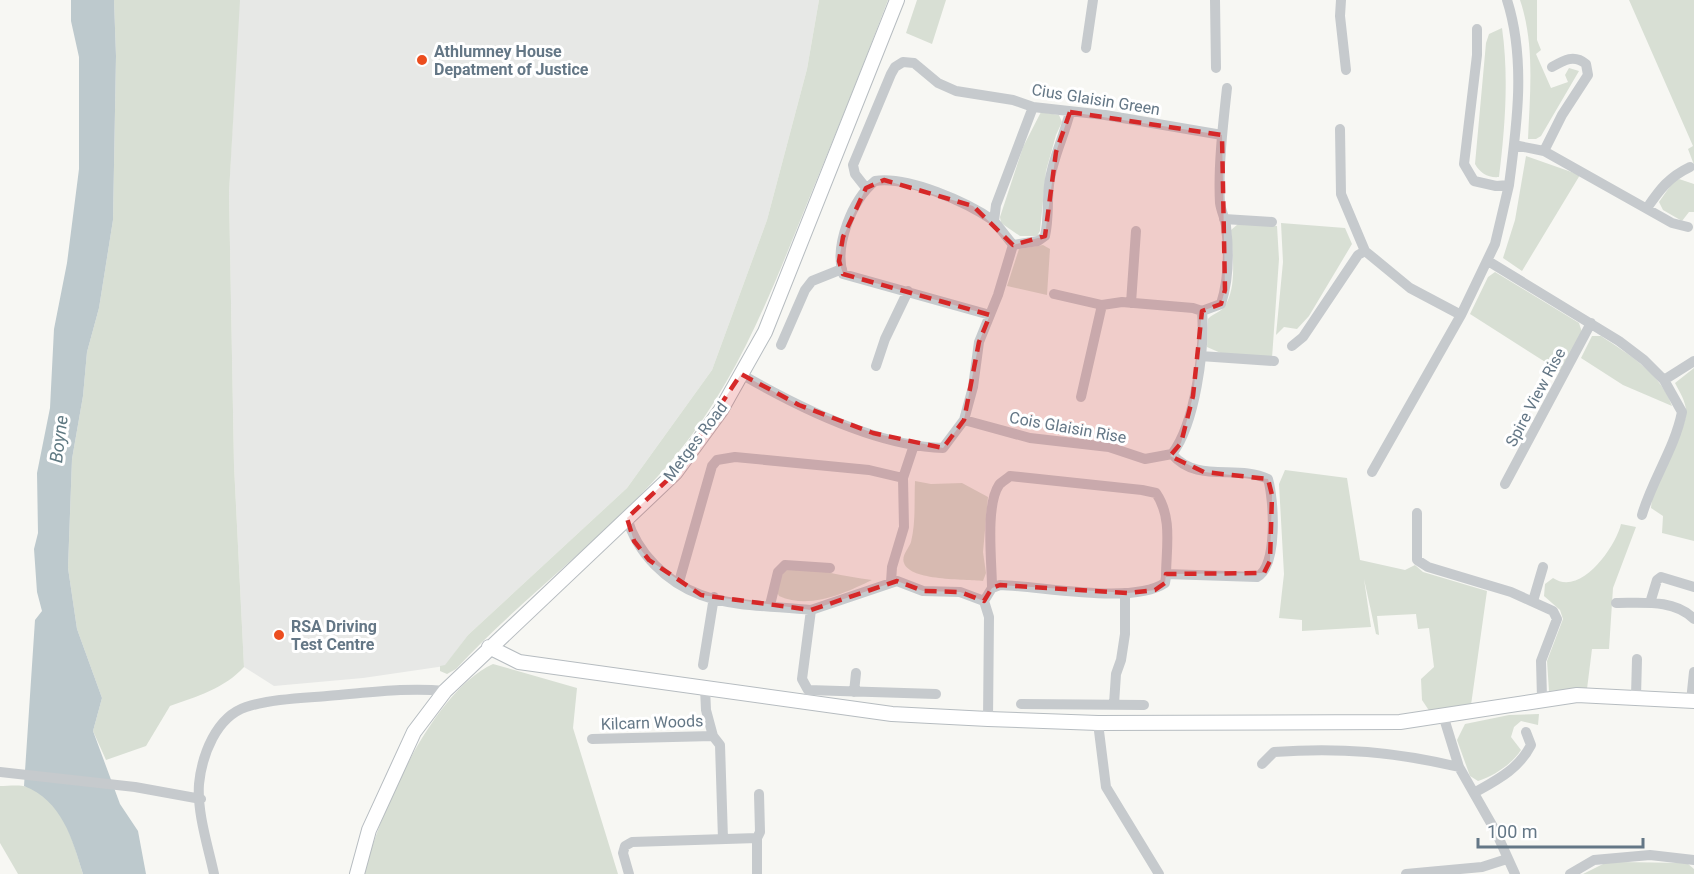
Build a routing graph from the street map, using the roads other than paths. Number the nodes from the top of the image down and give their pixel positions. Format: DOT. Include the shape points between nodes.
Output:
graph roads {
  1 [pos="897,0"];
  2 [pos="1092,0"];
  3 [pos="1215,0"];
  4 [pos="1341,0"];
  5 [pos="1507,0"];
  6 [pos="1477,29"];
  7 [pos="1086,48"];
  8 [pos="1552,67"];
  9 [pos="1216,68"];
  10 [pos="1346,70"];
  11 [pos="1227,87"];
  12 [pos="1033,107"];
  13 [pos="1070,112"];
  14 [pos="1340,129"];
  15 [pos="1222,135"];
  16 [pos="1514,145"];
  17 [pos="1544,151"];
  18 [pos="1690,167"];
  19 [pos="1509,185"];
  20 [pos="866,188"];
  21 [pos="1647,208"];
  22 [pos="1224,219"];
  23 [pos="994,221"];
  24 [pos="1272,222"];
  25 [pos="1689,226"];
  26 [pos="1136,231"];
  27 [pos="1013,245"];
  28 [pos="1365,251"];
  29 [pos="1488,261"];
  30 [pos="842,269"];
  31 [pos="908,291"];
  32 [pos="1054,294"];
  33 [pos="1131,303"];
  34 [pos="1102,305"];
  35 [pos="1202,311"];
  36 [pos="990,315"];
  37 [pos="1461,315"];
  38 [pos="1591,323"];
  39 [pos="782,345"];
  40 [pos="1292,346"];
  41 [pos="1200,356"];
  42 [pos="1274,361"];
  43 [pos="1694,361"];
  44 [pos="876,366"];
  45 [pos="741,374"];
  46 [pos="1664,380"];
  47 [pos="1081,397"];
  48 [pos="964,420"];
  49 [pos="914,445"];
  50 [pos="1172,454"];
  51 [pos="1372,472"];
  52 [pos="903,478"];
  53 [pos="1506,484"];
  54 [pos="1418,513"];
  55 [pos="1642,515"];
  56 [pos="627,518"];
  57 [pos="1543,567"];
  58 [pos="830,568"];
  59 [pos="1166,574"];
  60 [pos="678,582"];
  61 [pos="891,582"];
  62 [pos="1694,587"];
  63 [pos="992,588"];
  64 [pos="1125,593"];
  65 [pos="714,597"];
  66 [pos="984,601"];
  67 [pos="1533,601"];
  68 [pos="1616,603"];
  69 [pos="1650,603"];
  70 [pos="770,605"];
  71 [pos="812,610"];
  72 [pos="1694,619"];
  73 [pos="489,647"];
  74 [pos="1637,658"];
  75 [pos="703,665"];
  76 [pos="1694,672"];
  77 [pos="856,673"];
  78 [pos="705,688"];
  79 [pos="445,691"];
  80 [pos="854,692"];
  81 [pos="936,694"];
  82 [pos="1636,696"];
  83 [pos="1542,698"];
  84 [pos="1693,701"];
  85 [pos="1021,704"];
  86 [pos="1114,704"];
  87 [pos="1144,705"];
  88 [pos="1443,715"];
  89 [pos="988,719"];
  90 [pos="1098,723"];
  91 [pos="1526,732"];
  92 [pos="713,736"];
  93 [pos="592,739"];
  94 [pos="1262,764"];
  95 [pos="1459,767"];
  96 [pos="0,772"];
  97 [pos="1474,793"];
  98 [pos="759,794"];
  99 [pos="201,799"];
  100 [pos="723,838"];
  101 [pos="757,838"];
  102 [pos="1507,859"];
  103 [pos="1694,860"];
  104 [pos="1159,873"];
  105 [pos="214,874"];
  106 [pos="357,874"];
  107 [pos="629,874"];
  108 [pos="757,874"];
  109 [pos="1406,874"];
  110 [pos="1515,874"];
  111 [pos="1570,874"];
  1 -- 45 [label="street, Metges Road" via="765,332"];
  2 -- 7 [label="street"];
  3 -- 9 [label="street"];
  4 -- 10 [label="street"];
  5 -- 16 [label="street" via="1517,60"];
  6 -- 19 [label="street" via="1464,164 1474,181"];
  8 -- 17 [label="street" via="1567,59 1577,59 1586,64 1588,75"];
  11 -- 15 [label="street"];
  12 -- 13 [label="street, Cius Glaisin Green"];
  12 -- 20 [label="street, Cius Glaisin Green" via="956,91 914,63 903,62 891,74 853,165"];
  12 -- 23 [label="street"];
  13 -- 15 [label="street, Cius Glaisin Green"];
  13 -- 27 [label="street" via="1049,185 1045,236"];
  14 -- 28 [label="street" via="1341,194"];
  15 -- 22 [label="street" via="1220,205"];
  16 -- 17 [label="street"];
  16 -- 19 [label="street"];
  17 -- 21 [label="street"];
  18 -- 21 [label="street" via="1673,175"];
  19 -- 29 [label="street"];
  20 -- 23 [label="street" via="884,180 907,184 973,206"];
  20 -- 30 [label="street" via="843,237 839,261"];
  21 -- 25 [label="street" via="1672,223"];
  22 -- 24 [label="street"];
  22 -- 35 [label="street" via="1225,290 1221,304"];
  23 -- 27 [label="street"];
  26 -- 33 [label="street"];
  27 -- 36 [label="street"];
  28 -- 37 [label="street" via="1410,288"];
  28 -- 40 [label="street" via="1358,255 1303,337"];
  29 -- 37 [label="street"];
  29 -- 38 [label="street"];
  30 -- 31 [label="street" via="843,274"];
  30 -- 39 [label="street" via="812,281"];
  31 -- 36 [label="street"];
  31 -- 44 [label="street"];
  32 -- 34 [label="street"];
  33 -- 34 [label="street"];
  33 -- 35 [label="street"];
  34 -- 47 [label="street"];
  35 -- 41 [label="street"];
  36 -- 48 [label="street" via="979,342"];
  37 -- 51 [label="street"];
  38 -- 46 [label="street" via="1619,340"];
  38 -- 53 [label="street, Spire View Rise"];
  41 -- 42 [label="street"];
  41 -- 50 [label="street" via="1181,443"];
  43 -- 46 [label="street"];
  45 -- 49 [label="street" via="799,405"];
  45 -- 56 [label="street, Metges Road" via="721,410 675,473"];
  46 -- 55 [label="street" via="1682,412"];
  48 -- 49 [label="street" via="943,448"];
  48 -- 50 [label="street, Cois Glaisin Rise" via="1030,438 1108,447 1145,459"];
  49 -- 52 [label="street"];
  50 -- 59 [label="street" via="1187,468 1259,474 1268,479 1272,495 1270,561 1264,573 1257,576"];
  52 -- 60 [label="street" via="735,457 717,460"];
  52 -- 61 [label="street" via="904,527"];
  54 -- 67 [label="street" via="1418,560 1428,567"];
  56 -- 60 [label="street" via="634,541"];
  56 -- 73 [label="street, Metges Road"];
  57 -- 67 [label="street"];
  58 -- 70 [label="street" via="785,565 778,572"];
  59 -- 63 [label="street" via="1167,514 1156,493 1010,477 999,485 994,500 989,551"];
  59 -- 64 [label="street" via="1165,583 1155,590"];
  60 -- 65 [label="street" via="701,595"];
  61 -- 66 [label="street" via="923,591 960,592"];
  61 -- 71 [label="street"];
  62 -- 69 [label="street" via="1661,576"];
  63 -- 64 [label="street" via="1013,585"];
  63 -- 66 [label="street"];
  64 -- 86 [label="street" via="1125,634"];
  65 -- 70 [label="street"];
  65 -- 75 [label="street"];
  66 -- 89 [label="street" via="988,617"];
  67 -- 83 [label="street" via="1553,611 1557,620 1541,661"];
  68 -- 69 [label="street"];
  69 -- 72 [label="street" via="1684,609"];
  70 -- 71 [label="street"];
  71 -- 80 [label="street" via="802,679 808,690"];
  73 -- 78 [label="street" via="519,663"];
  73 -- 79 [label="street, Metges Road"];
  74 -- 82 [label="street"];
  76 -- 84 [label="street"];
  77 -- 80 [label="street"];
  78 -- 89 [label="street" via="892,714"];
  78 -- 92 [label="street, Kilcarn Woods"];
  79 -- 99 [label="street" via="421,688 246,707 227,716 215,732 199,785"];
  79 -- 106 [label="street, Metges Road" via="414,732 369,830"];
  80 -- 81 [label="street"];
  82 -- 83 [label="street" via="1577,694"];
  82 -- 84 [label="street"];
  83 -- 88 [label="street"];
  85 -- 86 [label="street"];
  86 -- 87 [label="street"];
  88 -- 90 [label="street" via="1400,722"];
  88 -- 95 [label="street"];
  89 -- 90 [label="street"];
  90 -- 104 [label="street" via="1106,787"];
  91 -- 97 [label="street" via="1531,745 1524,758 1503,777"];
  92 -- 93 [label="street, Kilcarn Woods"];
  92 -- 100 [label="street, Kilcarn Woods" via="720,745"];
  94 -- 95 [label="street" via="1274,752 1308,749 1372,750"];
  95 -- 97 [label="street"];
  96 -- 99 [label="street" via="129,786"];
  97 -- 102 [label="street"];
  98 -- 101 [label="street"];
  99 -- 105 [label="street"];
  100 -- 101 [label="street"];
  100 -- 107 [label="street" via="632,842 623,853"];
  101 -- 108 [label="street"];
  102 -- 109 [label="street" via="1482,867"];
  102 -- 110 [label="street"];
  103 -- 111 [label="street" via="1650,855 1594,860"];
}
